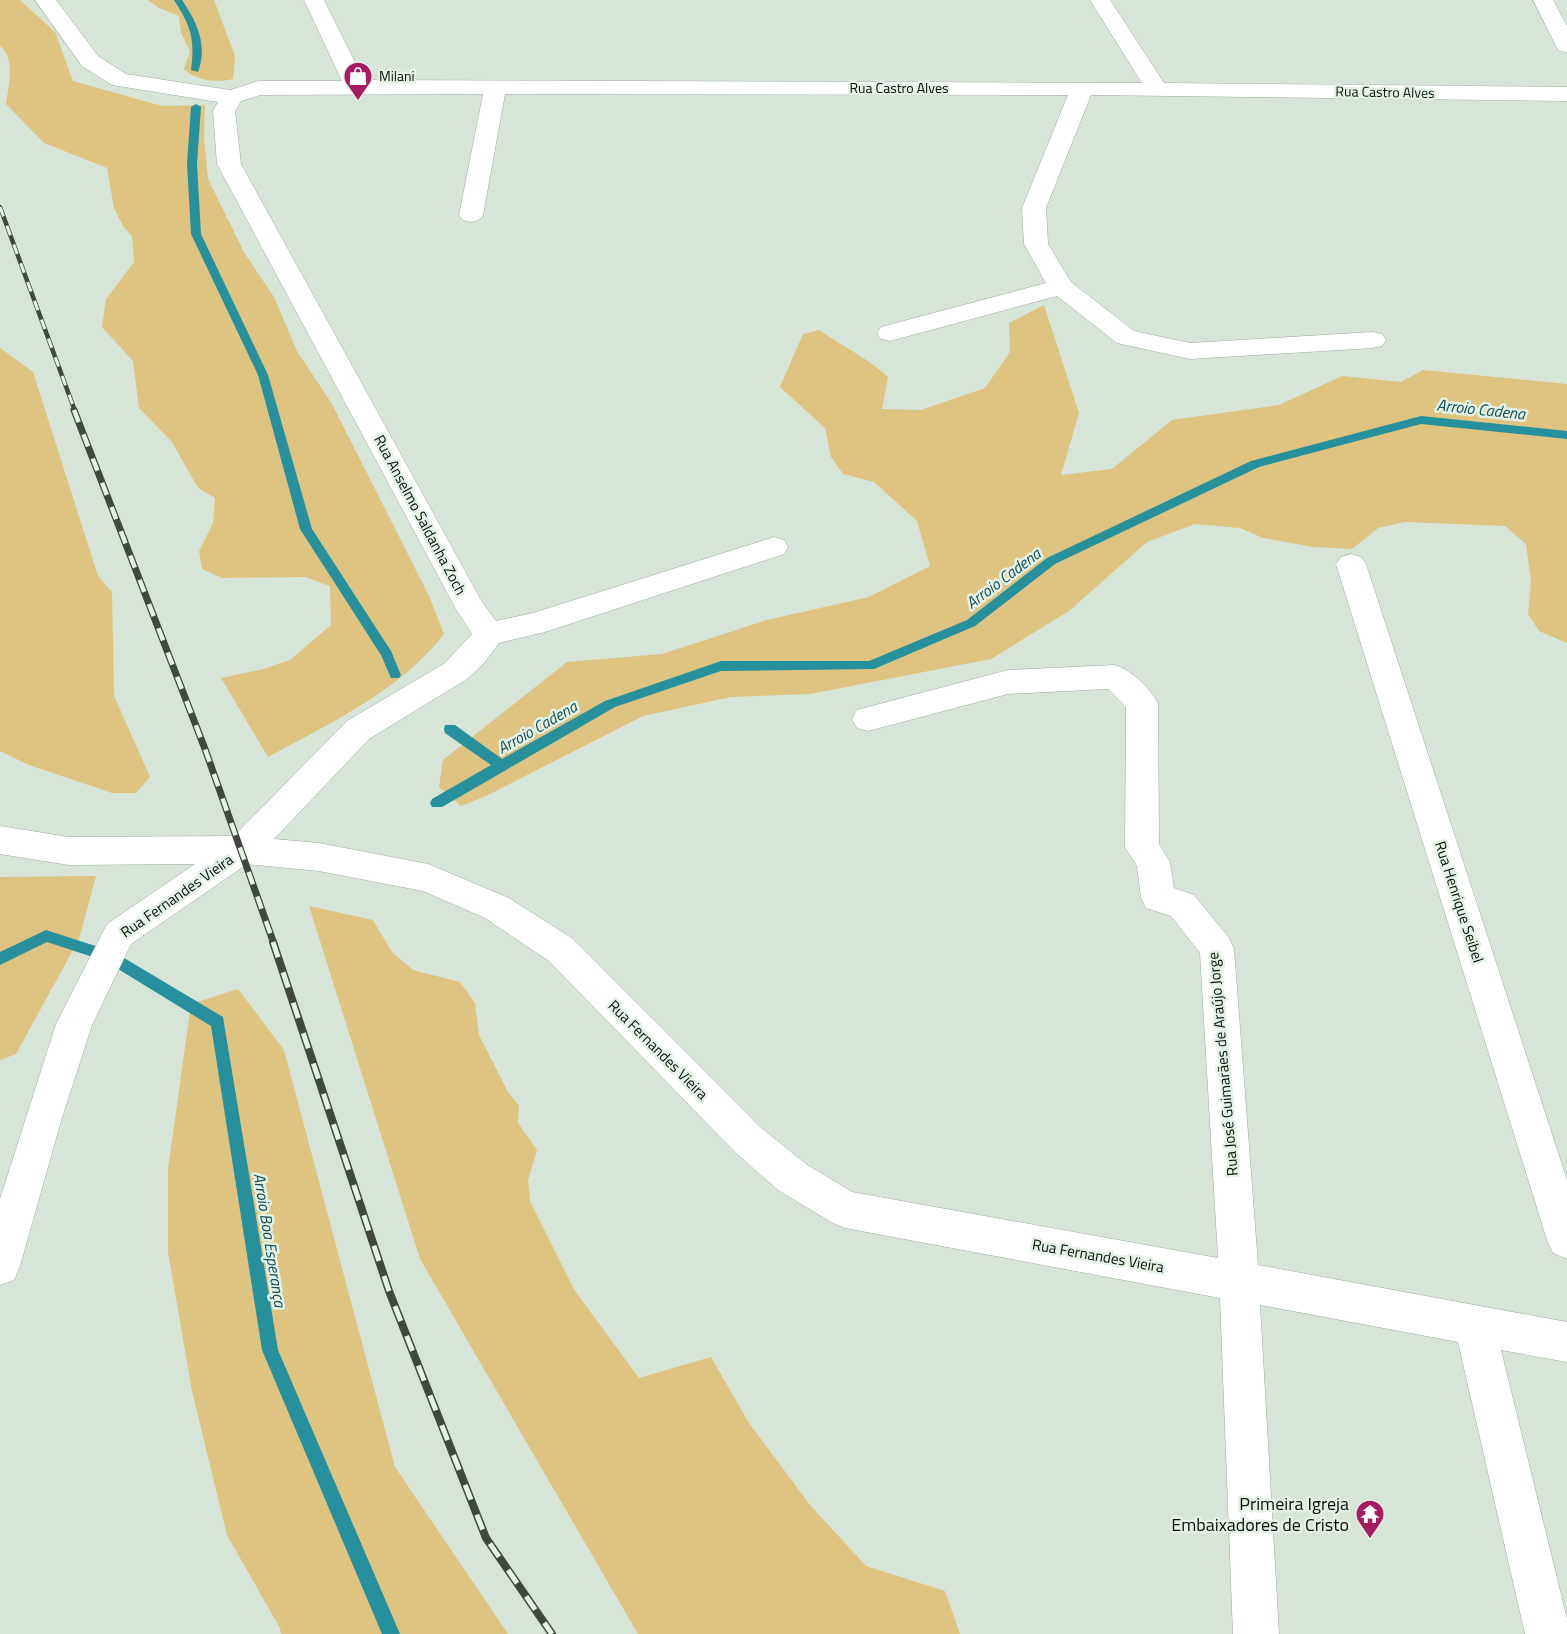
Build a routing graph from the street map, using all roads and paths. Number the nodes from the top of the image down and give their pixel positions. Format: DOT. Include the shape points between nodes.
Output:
graph roads {
  1 [pos="45,0"];
  2 [pos="314,0"];
  3 [pos="1100,0"];
  4 [pos="1543,0"];
  5 [pos="1567,46"];
  6 [pos="356,87"];
  7 [pos="495,87"];
  8 [pos="1082,89"];
  9 [pos="1157,89"];
  10 [pos="1567,94"];
  11 [pos="232,97"];
  12 [pos="471,215"];
  13 [pos="1061,287"];
  14 [pos="890,333"];
  15 [pos="1373,340"];
  16 [pos="774,547"];
  17 [pos="1351,564"];
  18 [pos="489,634"];
  19 [pos="868,719"];
  20 [pos="0,840"];
  21 [pos="243,850"];
  22 [pos="1567,1240"];
  23 [pos="0,1266"];
  24 [pos="1239,1281"];
  25 [pos="1474,1324"];
  26 [pos="1567,1342"];
  27 [pos="1256,1634"];
  28 [pos="1548,1634"];
  1 -- 11 [label="street" via="90,62 120,80"];
  2 -- 6 [label="street"];
  3 -- 9 [label="street"];
  4 -- 5 [label="street"];
  6 -- 7 [label="street, Rua Castro Alves"];
  6 -- 11 [label="street, Rua Castro Alves" via="258,88"];
  7 -- 8 [label="street, Rua Castro Alves"];
  7 -- 12 [label="street"];
  8 -- 9 [label="street, Rua Castro Alves"];
  8 -- 13 [label="street" via="1034,208 1036,244"];
  9 -- 10 [label="street, Rua Castro Alves"];
  11 -- 18 [label="street, Rua Anselmo Saldanha Zoch" via="224,111 229,164 471,609"];
  13 -- 14 [label="street"];
  13 -- 15 [label="street" via="1126,337 1190,351"];
  16 -- 18 [label="street" via="534,624"];
  17 -- 22 [label="street, Rua Henrique Seibel"];
  18 -- 21 [label="street" via="456,670 358,730"];
  19 -- 24 [label="street, Rua José Guimarães de Araújo Jorge" via="1008,682 1115,677 1142,703 1142,847 1154,862 1158,898 1182,905 1217,950"];
  20 -- 21 [label="street" via="69,851"];
  21 -- 23 [label="street, Rua Fernandes Vieira" via="119,934 74,1024"];
  21 -- 24 [label="street, Rua Fernandes Vieira" via="319,857 428,878 497,908 561,950 748,1140 792,1177 845,1209"];
  24 -- 25 [label="street, Rua Fernandes Vieira"];
  24 -- 27 [label="street"];
  25 -- 26 [label="street, Rua Fernandes Vieira"];
  25 -- 28 [label="street"];
}
